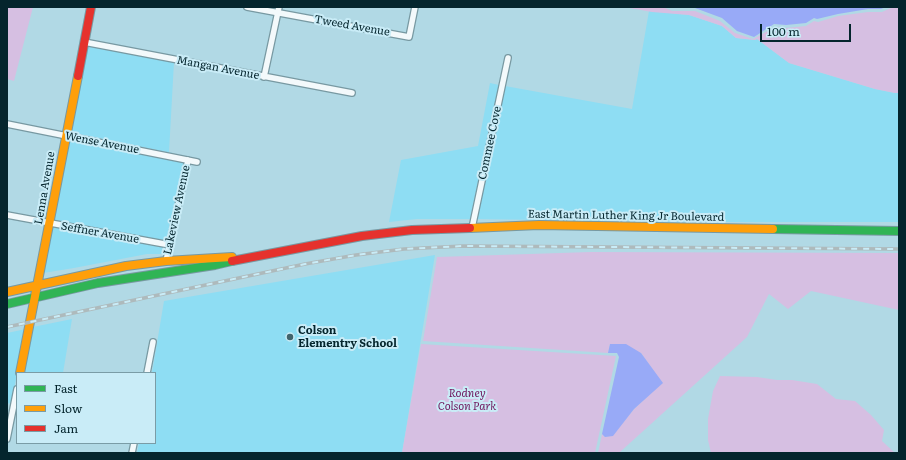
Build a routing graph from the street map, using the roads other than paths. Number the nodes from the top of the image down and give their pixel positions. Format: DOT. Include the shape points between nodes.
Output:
graph roads {
  1 [pos="91,7"];
  2 [pos="248,7"];
  3 [pos="415,7"];
  4 [pos="279,10"];
  5 [pos="84,42"];
  6 [pos="508,58"];
  7 [pos="264,76"];
  8 [pos="352,93"];
  9 [pos="7,124"];
  10 [pos="66,135"];
  11 [pos="188,160"];
  12 [pos="197,162"];
  13 [pos="7,215"];
  14 [pos="50,224"];
  15 [pos="472,228"];
  16 [pos="899,231"];
  17 [pos="170,245"];
  18 [pos="264,254"];
  19 [pos="166,261"];
  20 [pos="37,286"];
  21 [pos="7,292"];
  22 [pos="36,297"];
  23 [pos="7,304"];
  24 [pos="153,342"];
  25 [pos="20,372"];
  26 [pos="147,372"];
  27 [pos="16,392"];
  28 [pos="10,407"];
  29 [pos="7,439"];
  1 -- 5 [label="main road, Lenna Avenue"];
  2 -- 4 [label="street, Tweed Avenue"];
  3 -- 4 [label="street, Tweed Avenue" via="409,37"];
  4 -- 7 [label="street"];
  5 -- 7 [label="street, Mangan Avenue"];
  5 -- 10 [label="main road, Lenna Avenue"];
  6 -- 15 [label="street, Commee Cove"];
  7 -- 8 [label="street, Mangan Avenue"];
  9 -- 10 [label="street, Wense Avenue"];
  10 -- 11 [label="street, Wense Avenue"];
  10 -- 14 [label="main road, Lenna Avenue"];
  11 -- 12 [label="street, Wense Avenue"];
  11 -- 17 [label="street, Lakeview Avenue"];
  13 -- 14 [label="street, Seffner Avenue"];
  14 -- 17 [label="street, Seffner Avenue"];
  14 -- 20 [label="main road, Lenna Avenue"];
  15 -- 16 [label="main road, East Martin Luther King Jr Boulevard" via="539,225"];
  15 -- 18 [label="main road, East Martin Luther King Jr Boulevard" via="412,230"];
  17 -- 19 [label="street, Lakeview Avenue"];
  18 -- 19 [label="main road"];
  18 -- 22 [label="main road" via="215,265 98,283"];
  19 -- 20 [label="main road" via="126,266"];
  20 -- 21 [label="main road"];
  20 -- 22 [label="main road, Lenna Avenue"];
  22 -- 23 [label="main road"];
  22 -- 25 [label="main road, Lenna Avenue"];
  24 -- 26 [label="street"];
  27 -- 28 [label="street"];
  28 -- 29 [label="street"];
}
